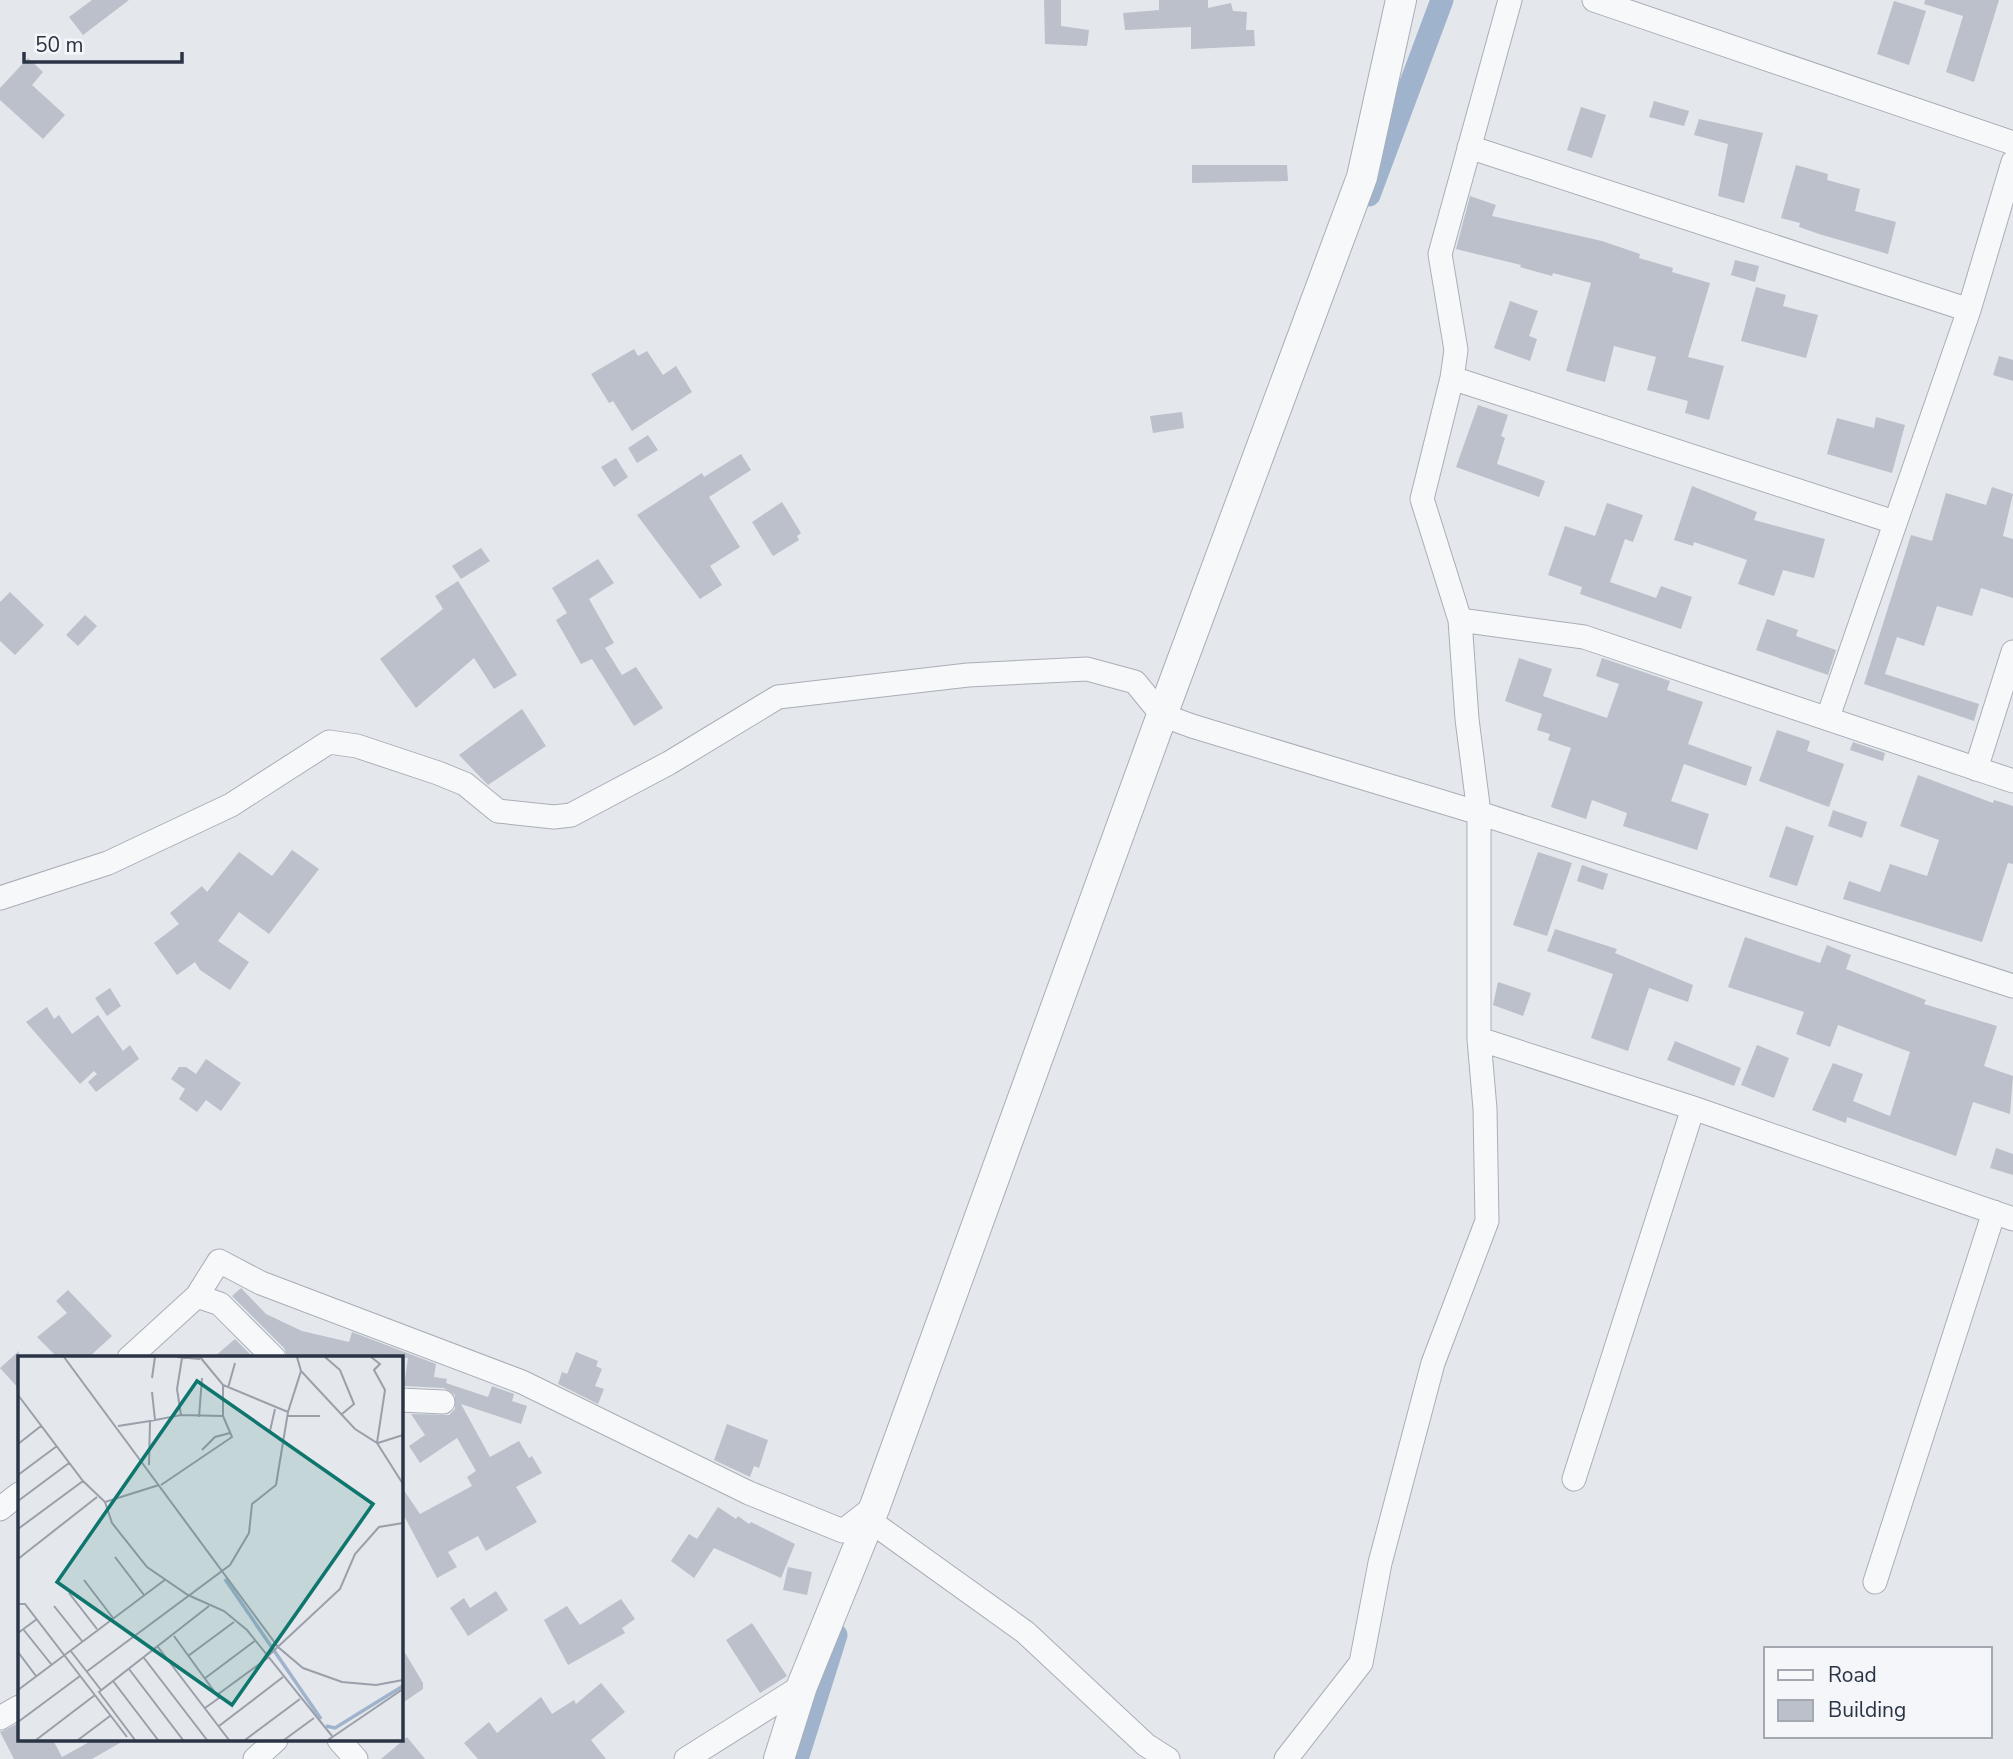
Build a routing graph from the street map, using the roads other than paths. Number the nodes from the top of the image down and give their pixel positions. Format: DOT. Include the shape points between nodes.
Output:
graph roads {
  1 [pos="1401,0"];
  2 [pos="1510,0"];
  3 [pos="1594,0"];
  4 [pos="2013,143"];
  5 [pos="1469,147"];
  6 [pos="2013,162"];
  7 [pos="1969,310"];
  8 [pos="1452,378"];
  9 [pos="1894,522"];
  10 [pos="1460,620"];
  11 [pos="2013,652"];
  12 [pos="1162,715"];
  13 [pos="1828,717"];
  14 [pos="1976,769"];
  15 [pos="2013,781"];
  16 [pos="1479,813"];
  17 [pos="0,898"];
  18 [pos="2013,986"];
  19 [pos="1479,1039"];
  20 [pos="1693,1108"];
  21 [pos="2003,1215"];
  22 [pos="197,1296"];
  23 [pos="131,1356"];
  24 [pos="272,1356"];
  25 [pos="402,1400"];
  26 [pos="443,1402"];
  27 [pos="1574,1479"];
  28 [pos="18,1495"];
  29 [pos="0,1509"];
  30 [pos="878,1517"];
  31 [pos="1875,1581"];
  32 [pos="802,1685"];
  33 [pos="18,1708"];
  34 [pos="0,1718"];
  35 [pos="274,1742"];
  36 [pos="341,1742"];
  37 [pos="255,1759"];
  38 [pos="356,1759"];
  39 [pos="686,1759"];
  40 [pos="779,1759"];
  41 [pos="1168,1759"];
  42 [pos="1286,1759"];
  1 -- 12 [label="street" via="1362,177"];
  2 -- 5 [label="street"];
  3 -- 4 [label="street"];
  5 -- 7 [label="street"];
  5 -- 8 [label="street" via="1440,254 1456,350"];
  6 -- 7 [label="street"];
  7 -- 9 [label="street"];
  8 -- 9 [label="street"];
  8 -- 10 [label="street" via="1422,499"];
  9 -- 13 [label="street"];
  10 -- 13 [label="street" via="1584,637"];
  10 -- 16 [label="street"];
  11 -- 14 [label="street"];
  12 -- 16 [label="street"];
  12 -- 17 [label="street" via="1135,682 1087,669 968,675 778,697 670,763 571,815 554,817 498,811 465,784 357,746 329,742 230,805 108,863"];
  12 -- 30 [label="street"];
  13 -- 14 [label="street"];
  14 -- 15 [label="street"];
  16 -- 18 [label="street"];
  16 -- 19 [label="street"];
  19 -- 20 [label="street"];
  19 -- 42 [label="street" via="1487,1221 1433,1363 1380,1563 1360,1663"];
  20 -- 21 [label="street"];
  20 -- 27 [label="street"];
  21 -- 31 [label="street"];
  22 -- 23 [label="street"];
  22 -- 24 [label="street" via="220,1304"];
  22 -- 30 [label="street" via="219,1261 261,1283 522,1382 749,1493 843,1531"];
  25 -- 26 [label="street"];
  28 -- 29 [label="street"];
  30 -- 32 [label="street"];
  30 -- 41 [label="street" via="1025,1632 1146,1745"];
  32 -- 39 [label="street"];
  32 -- 40 [label="street"];
  33 -- 34 [label="street"];
  35 -- 37 [label="street"];
  36 -- 38 [label="street"];
}
